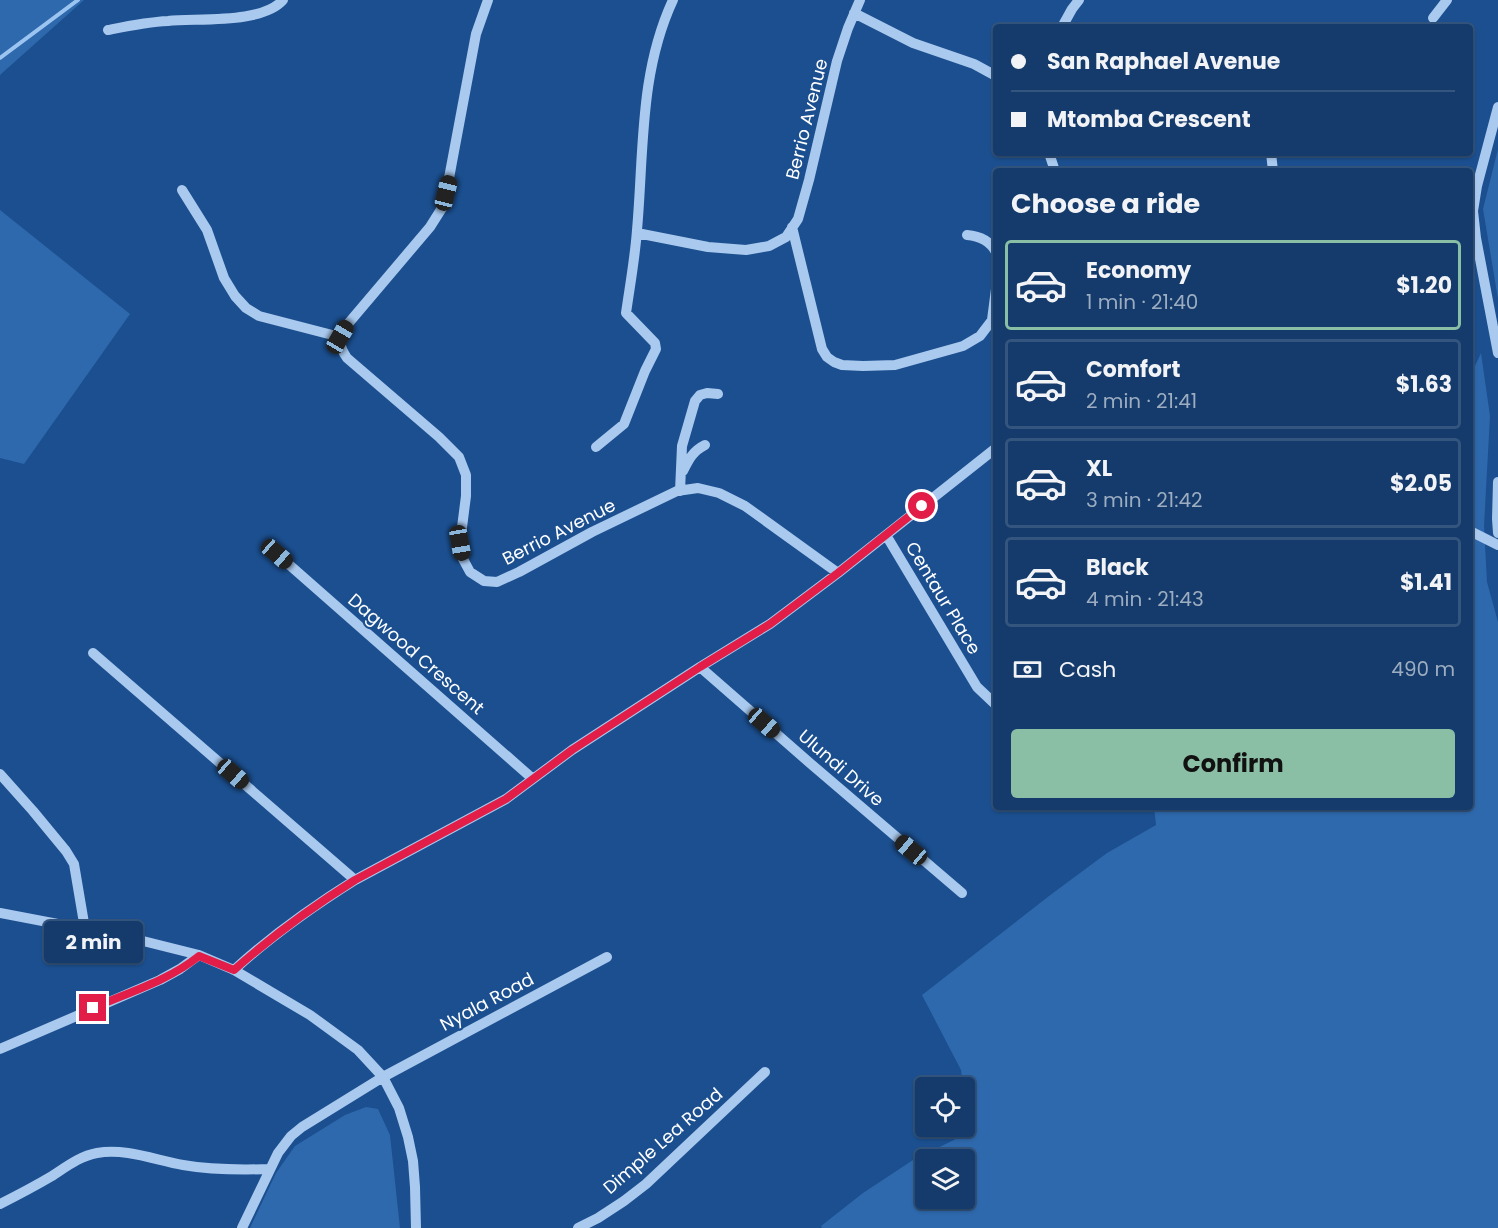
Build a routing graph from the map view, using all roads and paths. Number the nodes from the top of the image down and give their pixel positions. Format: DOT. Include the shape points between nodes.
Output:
graph roads {
  1 [pos="283,0"];
  2 [pos="488,0"];
  3 [pos="673,0"];
  4 [pos="860,0"];
  5 [pos="1079,0"];
  6 [pos="1447,0"];
  7 [pos="854,13"];
  8 [pos="1433,18"];
  9 [pos="1064,24"];
  10 [pos="108,30"];
  11 [pos="993,74"];
  12 [pos="1498,107"];
  13 [pos="182,190"];
  14 [pos="792,227"];
  15 [pos="637,233"];
  16 [pos="967,235"];
  17 [pos="993,248"];
  18 [pos="993,319"];
  19 [pos="340,337"];
  20 [pos="1498,353"];
  21 [pos="718,394"];
  22 [pos="705,445"];
  23 [pos="596,447"];
  24 [pos="993,450"];
  25 [pos="681,476"];
  26 [pos="1498,482"];
  27 [pos="680,491"];
  28 [pos="1473,532"];
  29 [pos="1498,533"];
  30 [pos="886,535"];
  31 [pos="1498,544"];
  32 [pos="277,554"];
  33 [pos="838,573"];
  34 [pos="93,653"];
  35 [pos="700,667"];
  36 [pos="993,702"];
  37 [pos="0,774"];
  38 [pos="533,779"];
  39 [pos="355,880"];
  40 [pos="962,893"];
  41 [pos="0,913"];
  42 [pos="85,929"];
  43 [pos="199,956"];
  44 [pos="606,957"];
  45 [pos="234,970"];
  46 [pos="0,1049"];
  47 [pos="765,1072"];
  48 [pos="383,1077"];
  49 [pos="270,1169"];
  50 [pos="0,1204"];
  51 [pos="242,1228"];
  52 [pos="416,1228"];
  53 [pos="578,1228"];
  1 -- 10 [label="street" via="267,12 245,17 149,22"];
  2 -- 19 [label="street" via="476,34 442,208"];
  3 -- 15 [label="street" via="654,51 646,93"];
  4 -- 7 [label="street, Berrio Avenue"];
  5 -- 9 [label="street"];
  6 -- 8 [label="street"];
  7 -- 11 [label="street" via="913,43"];
  7 -- 14 [label="street, Berrio Avenue" via="837,62 798,219"];
  12 -- 20 [label="street" via="1473,211"];
  13 -- 19 [label="street" via="207,230 224,278 246,308 259,316"];
  14 -- 15 [label="street, Berrio Avenue" via="786,237 769,246 746,250"];
  14 -- 18 [label="street" via="822,349 834,362 863,366 911,361 963,346 980,336"];
  15 -- 23 [label="street" via="626,313 655,343 656,349 624,424"];
  16 -- 17 [label="street" via="983,238"];
  19 -- 27 [label="street, Berrio Avenue" via="347,358 459,457 466,475 460,543 463,559 470,572 484,581 497,582 519,572"];
  21 -- 25 [label="street" via="700,395 696,401 682,446"];
  22 -- 25 [label="street" via="691,455"];
  24 -- 30 [label="street"];
  25 -- 27 [label="street"];
  26 -- 29 [label="street"];
  27 -- 33 [label="street, Berrio Avenue" via="698,488 746,506"];
  28 -- 31 [label="street"];
  30 -- 33 [label="street"];
  30 -- 36 [label="street, Centaur Place" via="977,687"];
  32 -- 38 [label="street, Dagwood Crescent"];
  33 -- 35 [label="street" via="770,624"];
  34 -- 39 [label="street"];
  35 -- 38 [label="street"];
  35 -- 40 [label="street, Ulundi Drive"];
  37 -- 42 [label="street" via="74,864"];
  38 -- 39 [label="street" via="506,799"];
  39 -- 45 [label="street" via="295,919"];
  41 -- 42 [label="street"];
  42 -- 43 [label="street"];
  43 -- 45 [label="street"];
  43 -- 46 [label="street" via="160,980"];
  44 -- 48 [label="street, Nyala Road"];
  45 -- 48 [label="street" via="310,1014 358,1050"];
  47 -- 53 [label="street, Dimple Lea Road" via="646,1184"];
  48 -- 49 [label="street, Nyala Road" via="302,1127 284,1144"];
  48 -- 52 [label="street" via="408,1137"];
  49 -- 50 [label="street" via="212,1169 132,1154 96,1153"];
  49 -- 51 [label="street, Nyala Road"];
}
